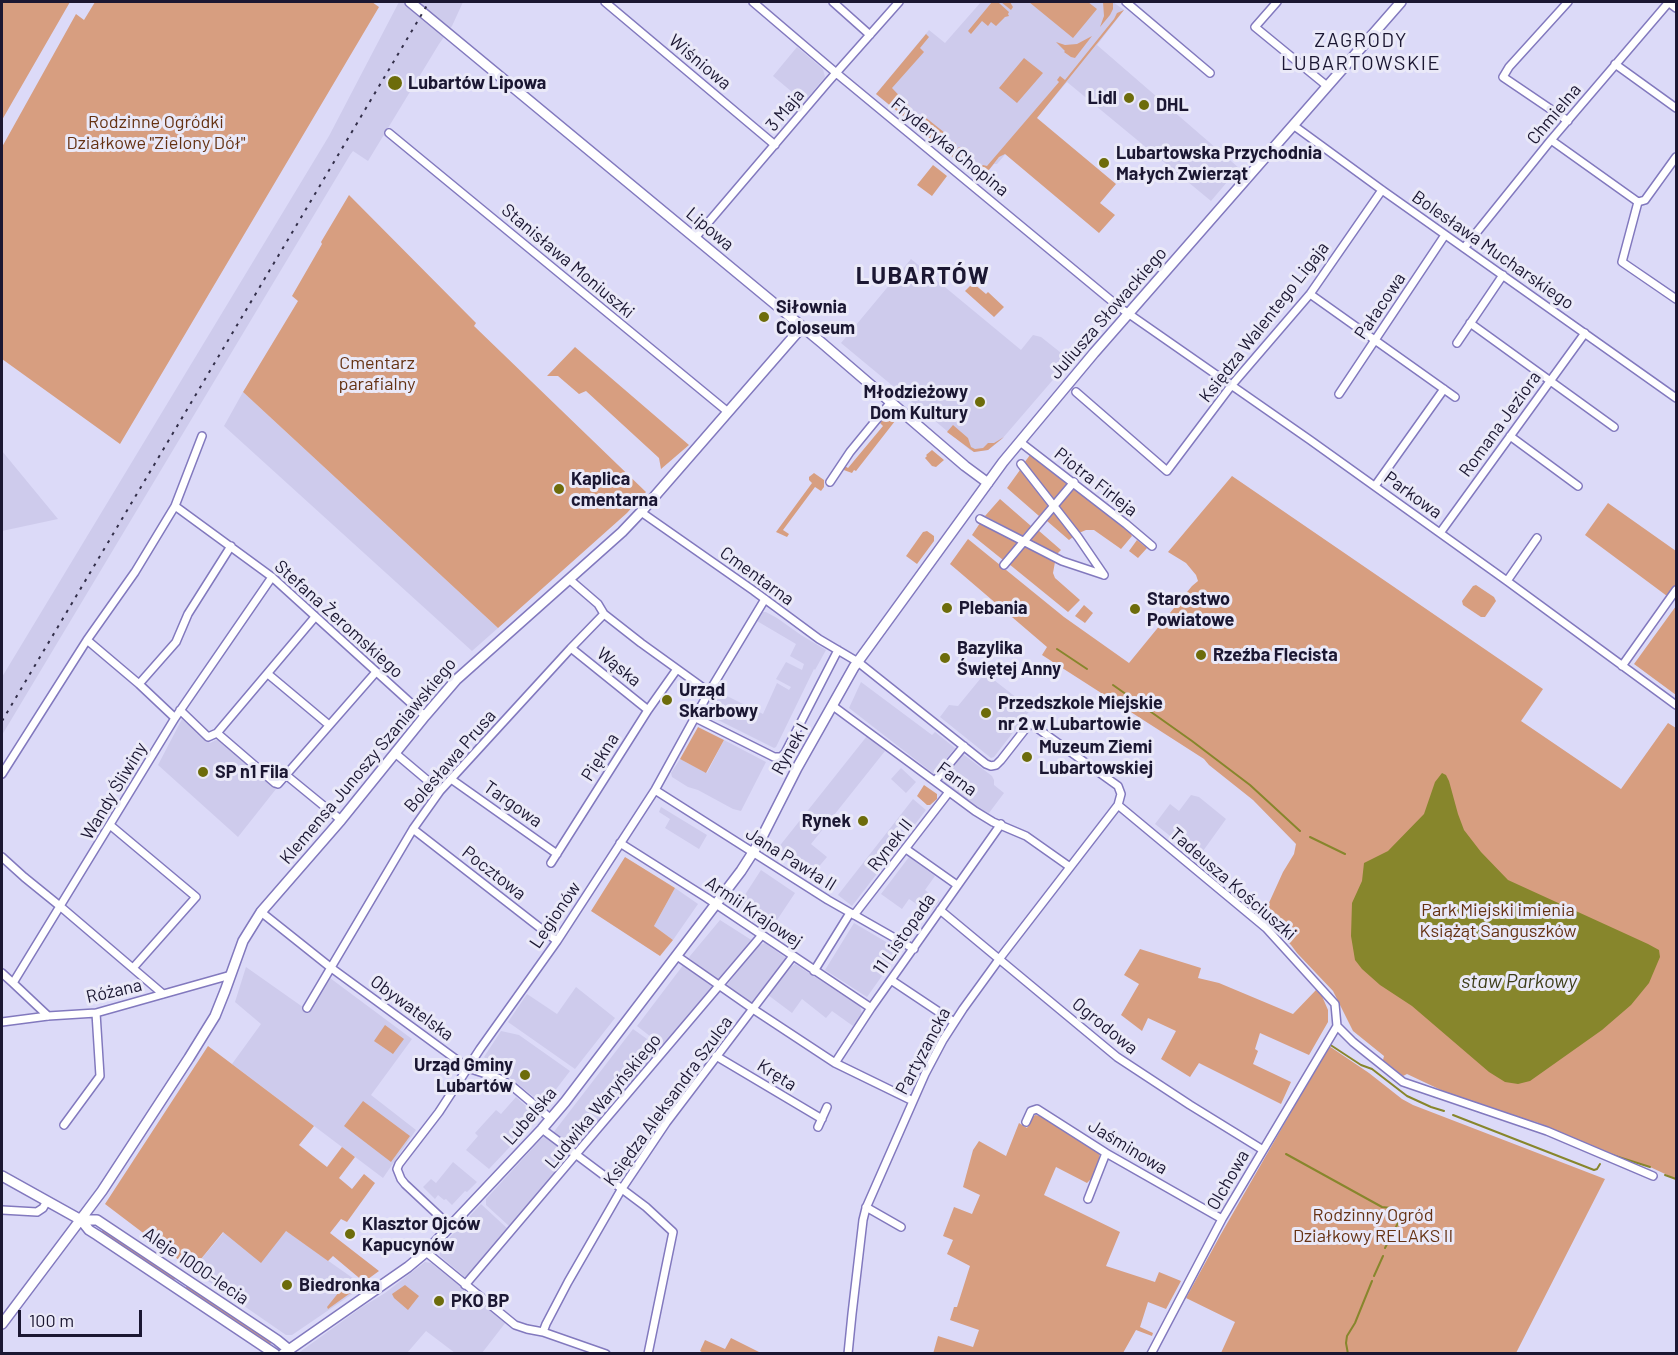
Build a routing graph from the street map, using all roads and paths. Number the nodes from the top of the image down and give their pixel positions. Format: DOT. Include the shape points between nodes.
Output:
graph roads {
  1 [pos="410,2"];
  2 [pos="605,2"];
  3 [pos="753,2"];
  4 [pos="833,2"];
  5 [pos="899,2"];
  6 [pos="1126,2"];
  7 [pos="1277,2"];
  8 [pos="1401,2"];
  9 [pos="1568,2"];
  10 [pos="1669,2"];
  11 [pos="1677,8"];
  12 [pos="870,35"];
  13 [pos="1615,64"];
  14 [pos="836,73"];
  15 [pos="1210,73"];
  16 [pos="1327,86"];
  17 [pos="1677,108"];
  18 [pos="1568,121"];
  19 [pos="1293,125"];
  20 [pos="389,133"];
  21 [pos="1551,140"];
  22 [pos="775,145"];
  23 [pos="1677,157"];
  24 [pos="1382,190"];
  25 [pos="1638,202"];
  26 [pos="1445,235"];
  27 [pos="695,238"];
  28 [pos="1464,248"];
  29 [pos="1503,275"];
  30 [pos="1310,294"];
  31 [pos="1677,299"];
  32 [pos="1129,314"];
  33 [pos="1470,323"];
  34 [pos="802,327"];
  35 [pos="1585,333"];
  36 [pos="1376,340"];
  37 [pos="1457,343"];
  38 [pos="1550,381"];
  39 [pos="1231,386"];
  40 [pos="1444,388"];
  41 [pos="1076,392"];
  42 [pos="1339,394"];
  43 [pos="1455,397"];
  44 [pos="1677,398"];
  45 [pos="891,402"];
  46 [pos="728,412"];
  47 [pos="1614,427"];
  48 [pos="202,436"];
  49 [pos="1509,436"];
  50 [pos="1020,442"];
  51 [pos="1021,464"];
  52 [pos="830,482"];
  53 [pos="1074,482"];
  54 [pos="988,483"];
  55 [pos="1375,486"];
  56 [pos="1578,486"];
  57 [pos="1054,505"];
  58 [pos="176,506"];
  59 [pos="641,512"];
  60 [pos="980,519"];
  61 [pos="1440,533"];
  62 [pos="1537,538"];
  63 [pos="1024,541"];
  64 [pos="231,546"];
  65 [pos="1152,546"];
  66 [pos="1004,565"];
  67 [pos="272,577"];
  68 [pos="569,579"];
  69 [pos="1507,581"];
  70 [pos="1677,590"];
  71 [pos="765,598"];
  72 [pos="604,614"];
  73 [pos="315,617"];
  74 [pos="87,640"];
  75 [pos="571,648"];
  76 [pos="838,650"];
  77 [pos="858,662"];
  78 [pos="1622,666"];
  79 [pos="677,669"];
  80 [pos="376,672"];
  81 [pos="268,674"];
  82 [pos="140,684"];
  83 [pos="709,692"];
  84 [pos="1677,705"];
  85 [pos="833,706"];
  86 [pos="180,710"];
  87 [pos="648,710"];
  88 [pos="425,716"];
  89 [pos="694,717"];
  90 [pos="175,718"];
  91 [pos="329,725"];
  92 [pos="217,734"];
  93 [pos="964,746"];
  94 [pos="395,753"];
  95 [pos="2,774"];
  96 [pos="286,775"];
  97 [pos="452,779"];
  98 [pos="935,782"];
  99 [pos="655,790"];
  100 [pos="441,792"];
  101 [pos="949,792"];
  102 [pos="1118,805"];
  103 [pos="341,820"];
  104 [pos="1001,824"];
  105 [pos="110,825"];
  106 [pos="413,828"];
  107 [pos="620,843"];
  108 [pos="906,849"];
  109 [pos="753,853"];
  110 [pos="557,854"];
  111 [pos="2,857"];
  112 [pos="551,863"];
  113 [pos="1070,867"];
  114 [pos="957,885"];
  115 [pos="717,905"];
  116 [pos="61,907"];
  117 [pos="940,910"];
  118 [pos="261,912"];
  119 [pos="852,914"];
  120 [pos="762,935"];
  121 [pos="557,941"];
  122 [pos="914,949"];
  123 [pos="677,956"];
  124 [pos="793,956"];
  125 [pos="1000,958"];
  126 [pos="330,967"];
  127 [pos="133,968"];
  128 [pos="814,970"];
  129 [pos="2,973"];
  130 [pos="231,975"];
  131 [pos="891,980"];
  132 [pos="13,983"];
  133 [pos="721,986"];
  134 [pos="163,994"];
  135 [pos="307,1008"];
  136 [pos="871,1008"];
  137 [pos="753,1009"];
  138 [pos="96,1013"];
  139 [pos="48,1016"];
  140 [pos="2,1022"];
  141 [pos="954,1022"];
  142 [pos="1337,1026"];
  143 [pos="717,1056"];
  144 [pos="835,1063"];
  145 [pos="468,1068"];
  146 [pos="913,1101"];
  147 [pos="827,1107"];
  148 [pos="551,1119"];
  149 [pos="822,1119"];
  150 [pos="1026,1122"];
  151 [pos="64,1125"];
  152 [pos="818,1127"];
  153 [pos="542,1129"];
  154 [pos="1263,1150"];
  155 [pos="1106,1153"];
  156 [pos="576,1156"];
  157 [pos="2,1176"];
  158 [pos="1653,1176"];
  159 [pos="621,1190"];
  160 [pos="1088,1199"];
  161 [pos="47,1201"];
  162 [pos="866,1207"];
  163 [pos="2,1210"];
  164 [pos="1222,1219"];
  165 [pos="81,1220"];
  166 [pos="451,1227"];
  167 [pos="901,1227"];
  168 [pos="426,1252"];
  169 [pos="184,1278"];
  170 [pos="465,1286"];
  171 [pos="177,1288"];
  172 [pos="2,1324"];
  173 [pos="543,1332"];
  174 [pos="286,1351"];
  175 [pos="275,1353"];
  176 [pos="606,1353"];
  177 [pos="648,1353"];
  178 [pos="848,1353"];
  179 [pos="1151,1353"];
  1 -- 27 [label="street, Lipowa"];
  2 -- 22 [label="street, Wiśniowa"];
  3 -- 14 [label="street, Fryderyka Chopina"];
  4 -- 12 [label="street"];
  5 -- 12 [label="street, 3 Maja"];
  6 -- 15 [label="street"];
  7 -- 16 [label="street" via="1255,27"];
  8 -- 16 [label="street, Juliusza Słowackiego"];
  9 -- 18 [label="street" via="1503,77"];
  10 -- 11 [label="street"];
  10 -- 13 [label="street, Chmielna"];
  12 -- 14 [label="street, 3 Maja"];
  13 -- 17 [label="street"];
  13 -- 18 [label="street, Chmielna"];
  14 -- 22 [label="street, 3 Maja"];
  14 -- 32 [label="street, Fryderyka Chopina"];
  16 -- 19 [label="street, Juliusza Słowackiego"];
  18 -- 21 [label="street, Chmielna"];
  19 -- 24 [label="street, Bolesława Mucharskiego"];
  19 -- 32 [label="street, Juliusza Słowackiego"];
  20 -- 46 [label="street, Stanisława Moniuszki"];
  21 -- 25 [label="street"];
  21 -- 28 [label="street, Chmielna"];
  22 -- 27 [label="street, 3 Maja"];
  23 -- 25 [label="street" via="1645,200"];
  24 -- 26 [label="street, Bolesława Mucharskiego"];
  24 -- 30 [label="street, Księdza Walentego Ligaja"];
  25 -- 31 [label="street" via="1622,262"];
  26 -- 28 [label="street, Bolesława Mucharskiego"];
  26 -- 36 [label="street, Pałacowa"];
  27 -- 34 [label="street, Lipowa"];
  28 -- 29 [label="street, Bolesława Mucharskiego"];
  29 -- 33 [label="street"];
  29 -- 35 [label="street, Bolesława Mucharskiego"];
  30 -- 36 [label="street"];
  30 -- 39 [label="street, Księdza Walentego Ligaja"];
  32 -- 39 [label="street, Parkowa"];
  32 -- 50 [label="street, Juliusza Słowackiego"];
  33 -- 37 [label="street"];
  33 -- 38 [label="street"];
  34 -- 45 [label="street, Lipowa"];
  34 -- 46 [label="street, Klemensa Junoszy Szaniawskiego"];
  35 -- 38 [label="street, Romana Jeziora"];
  35 -- 44 [label="street, Bolesława Mucharskiego"];
  36 -- 40 [label="street"];
  36 -- 42 [label="street, Pałacowa"];
  38 -- 47 [label="street"];
  38 -- 49 [label="street, Romana Jeziora"];
  39 -- 41 [label="street, Księdza Walentego Ligaja" via="1167,471"];
  39 -- 55 [label="street, Parkowa"];
  40 -- 43 [label="street"];
  40 -- 55 [label="street"];
  45 -- 52 [label="street"];
  45 -- 54 [label="street, Lipowa"];
  46 -- 59 [label="street, Klemensa Junoszy Szaniawskiego"];
  48 -- 58 [label="street"];
  49 -- 56 [label="street"];
  49 -- 61 [label="street, Romana Jeziora"];
  50 -- 53 [label="street, Piotra Firleja"];
  50 -- 54 [label="street, Juliusza Słowackiego"];
  51 -- 57 [label="street"];
  53 -- 57 [label="street"];
  53 -- 65 [label="street, Piotra Firleja"];
  54 -- 77 [label="street, Juliusza Słowackiego"];
  55 -- 61 [label="street, Parkowa"];
  57 -- 63 [label="street"];
  57 -- 63 [label="street" via="1104,575 1062,561"];
  58 -- 64 [label="street, Stefana Żeromskiego"];
  58 -- 74 [label="street"];
  59 -- 68 [label="street, Klemensa Junoszy Szaniawskiego"];
  59 -- 71 [label="street, Cmentarna"];
  60 -- 63 [label="street"];
  61 -- 69 [label="street, Parkowa"];
  62 -- 69 [label="street"];
  63 -- 66 [label="street"];
  64 -- 67 [label="street, Stefana Żeromskiego"];
  64 -- 82 [label="street" via="188,614 176,642"];
  67 -- 73 [label="street, Stefana Żeromskiego"];
  67 -- 86 [label="street, Wandy Śliwiny"];
  68 -- 72 [label="street"];
  68 -- 88 [label="street, Klemensa Junoszy Szaniawskiego" via="481,656"];
  69 -- 78 [label="street, Parkowa"];
  70 -- 78 [label="street"];
  71 -- 76 [label="street, Cmentarna"];
  71 -- 83 [label="street, Legionów"];
  72 -- 75 [label="street, Bolesława Prusa"];
  72 -- 79 [label="street"];
  73 -- 80 [label="street, Stefana Żeromskiego"];
  73 -- 81 [label="street"];
  74 -- 82 [label="street"];
  74 -- 95 [label="street"];
  75 -- 87 [label="street, Wąska"];
  75 -- 97 [label="street, Bolesława Prusa"];
  76 -- 77 [label="street, Cmentarna"];
  76 -- 89 [label="street" via="780,757"];
  77 -- 85 [label="street, Rynek I"];
  77 -- 93 [label="street"];
  78 -- 84 [label="street, Parkowa"];
  79 -- 83 [label="street"];
  79 -- 87 [label="street, Piękna"];
  80 -- 88 [label="street, Stefana Żeromskiego"];
  80 -- 91 [label="street"];
  81 -- 91 [label="street"];
  81 -- 92 [label="street"];
  82 -- 90 [label="street"];
  83 -- 89 [label="street, Legionów"];
  85 -- 98 [label="street, Farna"];
  85 -- 109 [label="street, Rynek I"];
  86 -- 90 [label="street, Wandy Śliwiny"];
  86 -- 92 [label="street" via="208,737"];
  87 -- 110 [label="street, Piękna"];
  88 -- 94 [label="street, Klemensa Junoszy Szaniawskiego"];
  89 -- 99 [label="street, Legionów"];
  90 -- 105 [label="street, Wandy Śliwiny"];
  91 -- 96 [label="street"];
  92 -- 96 [label="street" via="275,783"];
  93 -- 98 [label="street"];
  93 -- 102 [label="street" via="986,764 996,765 1030,723 1118,786"];
  94 -- 100 [label="street"];
  94 -- 103 [label="street, Klemensa Junoszy Szaniawskiego"];
  96 -- 103 [label="street"];
  97 -- 100 [label="street, Bolesława Prusa"];
  97 -- 110 [label="street, Targowa"];
  98 -- 101 [label="street, Farna"];
  99 -- 107 [label="street, Legionów"];
  99 -- 109 [label="street, Jana Pawła II"];
  100 -- 106 [label="street, Bolesława Prusa"];
  101 -- 104 [label="street, Farna"];
  101 -- 108 [label="street, Rynek II"];
  102 -- 113 [label="street, Partyzancka"];
  102 -- 142 [label="street, Tadeusza Kościuszki" via="1266,928 1335,1004"];
  103 -- 118 [label="street, Klemensa Junoszy Szaniawskiego"];
  104 -- 113 [label="street, Farna" via="1026,836"];
  104 -- 114 [label="street, 11 Listopada"];
  105 -- 116 [label="street, Wandy Śliwiny"];
  105 -- 127 [label="street" via="196,897"];
  106 -- 121 [label="street, Pocztowa"];
  106 -- 126 [label="street, Bolesława Prusa"];
  107 -- 115 [label="street, Armii Krajowej"];
  107 -- 121 [label="street, Legionów"];
  108 -- 114 [label="street"];
  108 -- 119 [label="street, Rynek II"];
  109 -- 115 [label="street, Lubelska"];
  109 -- 119 [label="street, Jana Pawła II"];
  110 -- 112 [label="street, Piękna"];
  111 -- 116 [label="street"];
  113 -- 125 [label="street, Partyzancka"];
  114 -- 117 [label="street, 11 Listopada"];
  115 -- 120 [label="street, Armii Krajowej"];
  115 -- 123 [label="street, Lubelska"];
  116 -- 127 [label="street"];
  116 -- 132 [label="street, Wandy Śliwiny"];
  117 -- 122 [label="street, 11 Listopada"];
  117 -- 125 [label="street, Ogrodowa"];
  118 -- 126 [label="street, Obywatelska"];
  118 -- 130 [label="street, Klemensa Junoszy Szaniawskiego" via="243,940"];
  119 -- 122 [label="street, Jana Pawła II"];
  119 -- 128 [label="street, Rynek II"];
  120 -- 124 [label="street, Armii Krajowej"];
  120 -- 133 [label="street, Ludwika Waryńskiego"];
  121 -- 145 [label="street, Legionów"];
  122 -- 131 [label="street, 11 Listopada"];
  123 -- 133 [label="street"];
  123 -- 148 [label="street, Lubelska"];
  124 -- 128 [label="street, Armii Krajowej"];
  124 -- 137 [label="street, Księdza Aleksandra Szulca"];
  125 -- 141 [label="street, Partyzancka"];
  125 -- 154 [label="street, Ogrodowa" via="1117,1057"];
  126 -- 135 [label="street, Bolesława Prusa"];
  126 -- 145 [label="street, Obywatelska"];
  127 -- 134 [label="street"];
  128 -- 136 [label="street, Armii Krajowej"];
  129 -- 132 [label="street"];
  130 -- 134 [label="street, Różana"];
  130 -- 165 [label="street, Klemensa Junoszy Szaniawskiego" via="208,1028"];
  131 -- 136 [label="street, 11 Listopada"];
  131 -- 141 [label="street"];
  132 -- 139 [label="street"];
  133 -- 137 [label="street"];
  133 -- 156 [label="street, Ludwika Waryńskiego"];
  134 -- 138 [label="street, Różana"];
  136 -- 144 [label="street, 11 Listopada"];
  137 -- 143 [label="street, Księdza Aleksandra Szulca"];
  137 -- 144 [label="street"];
  138 -- 139 [label="street, Różana"];
  138 -- 151 [label="street" via="100,1076"];
  139 -- 140 [label="street, Różana"];
  141 -- 146 [label="street, Partyzancka"];
  142 -- 154 [label="street, Olchowa"];
  142 -- 158 [label="street" via="1403,1082 1547,1131"];
  143 -- 149 [label="street, Kręta"];
  143 -- 159 [label="street, Księdza Aleksandra Szulca"];
  144 -- 146 [label="street"];
  145 -- 148 [label="street, Obywatelska" via="512,1086"];
  145 -- 166 [label="street, Legionów" via="397,1169 405,1184"];
  146 -- 162 [label="street, Partyzancka"];
  147 -- 149 [label="street"];
  148 -- 153 [label="street, Lubelska"];
  149 -- 152 [label="street"];
  150 -- 155 [label="street, Jaśminowa" via="1036,1109"];
  153 -- 156 [label="street"];
  153 -- 166 [label="street, Lubelska"];
  154 -- 164 [label="street, Olchowa"];
  155 -- 160 [label="street"];
  155 -- 164 [label="street, Jaśminowa"];
  156 -- 159 [label="street"];
  156 -- 170 [label="street, Ludwika Waryńskiego"];
  157 -- 161 [label="street, Aleje 1000-lecia"];
  159 -- 173 [label="street, Księdza Aleksandra Szulca"];
  159 -- 177 [label="street" via="673,1232"];
  161 -- 163 [label="street" via="37,1212"];
  161 -- 165 [label="street, Aleje 1000-lecia"];
  162 -- 167 [label="street"];
  162 -- 178 [label="street, Partyzancka"];
  164 -- 179 [label="street, Olchowa"];
  165 -- 169 [label="street, Aleje 1000-lecia" via="97,1220"];
  165 -- 171 [label="street, Aleje 1000-lecia"];
  165 -- 172 [label="street, Klemensa Junoszy Szaniawskiego"];
  166 -- 168 [label="street, Lubelska"];
  168 -- 170 [label="street"];
  168 -- 174 [label="street, Lubelska"];
  169 -- 171 [label="street"];
  169 -- 174 [label="street, Aleje 1000-lecia" via="277,1340"];
  170 -- 173 [label="street" via="515,1325"];
  171 -- 175 [label="street, Aleje 1000-lecia"];
  173 -- 176 [label="street"];
}
